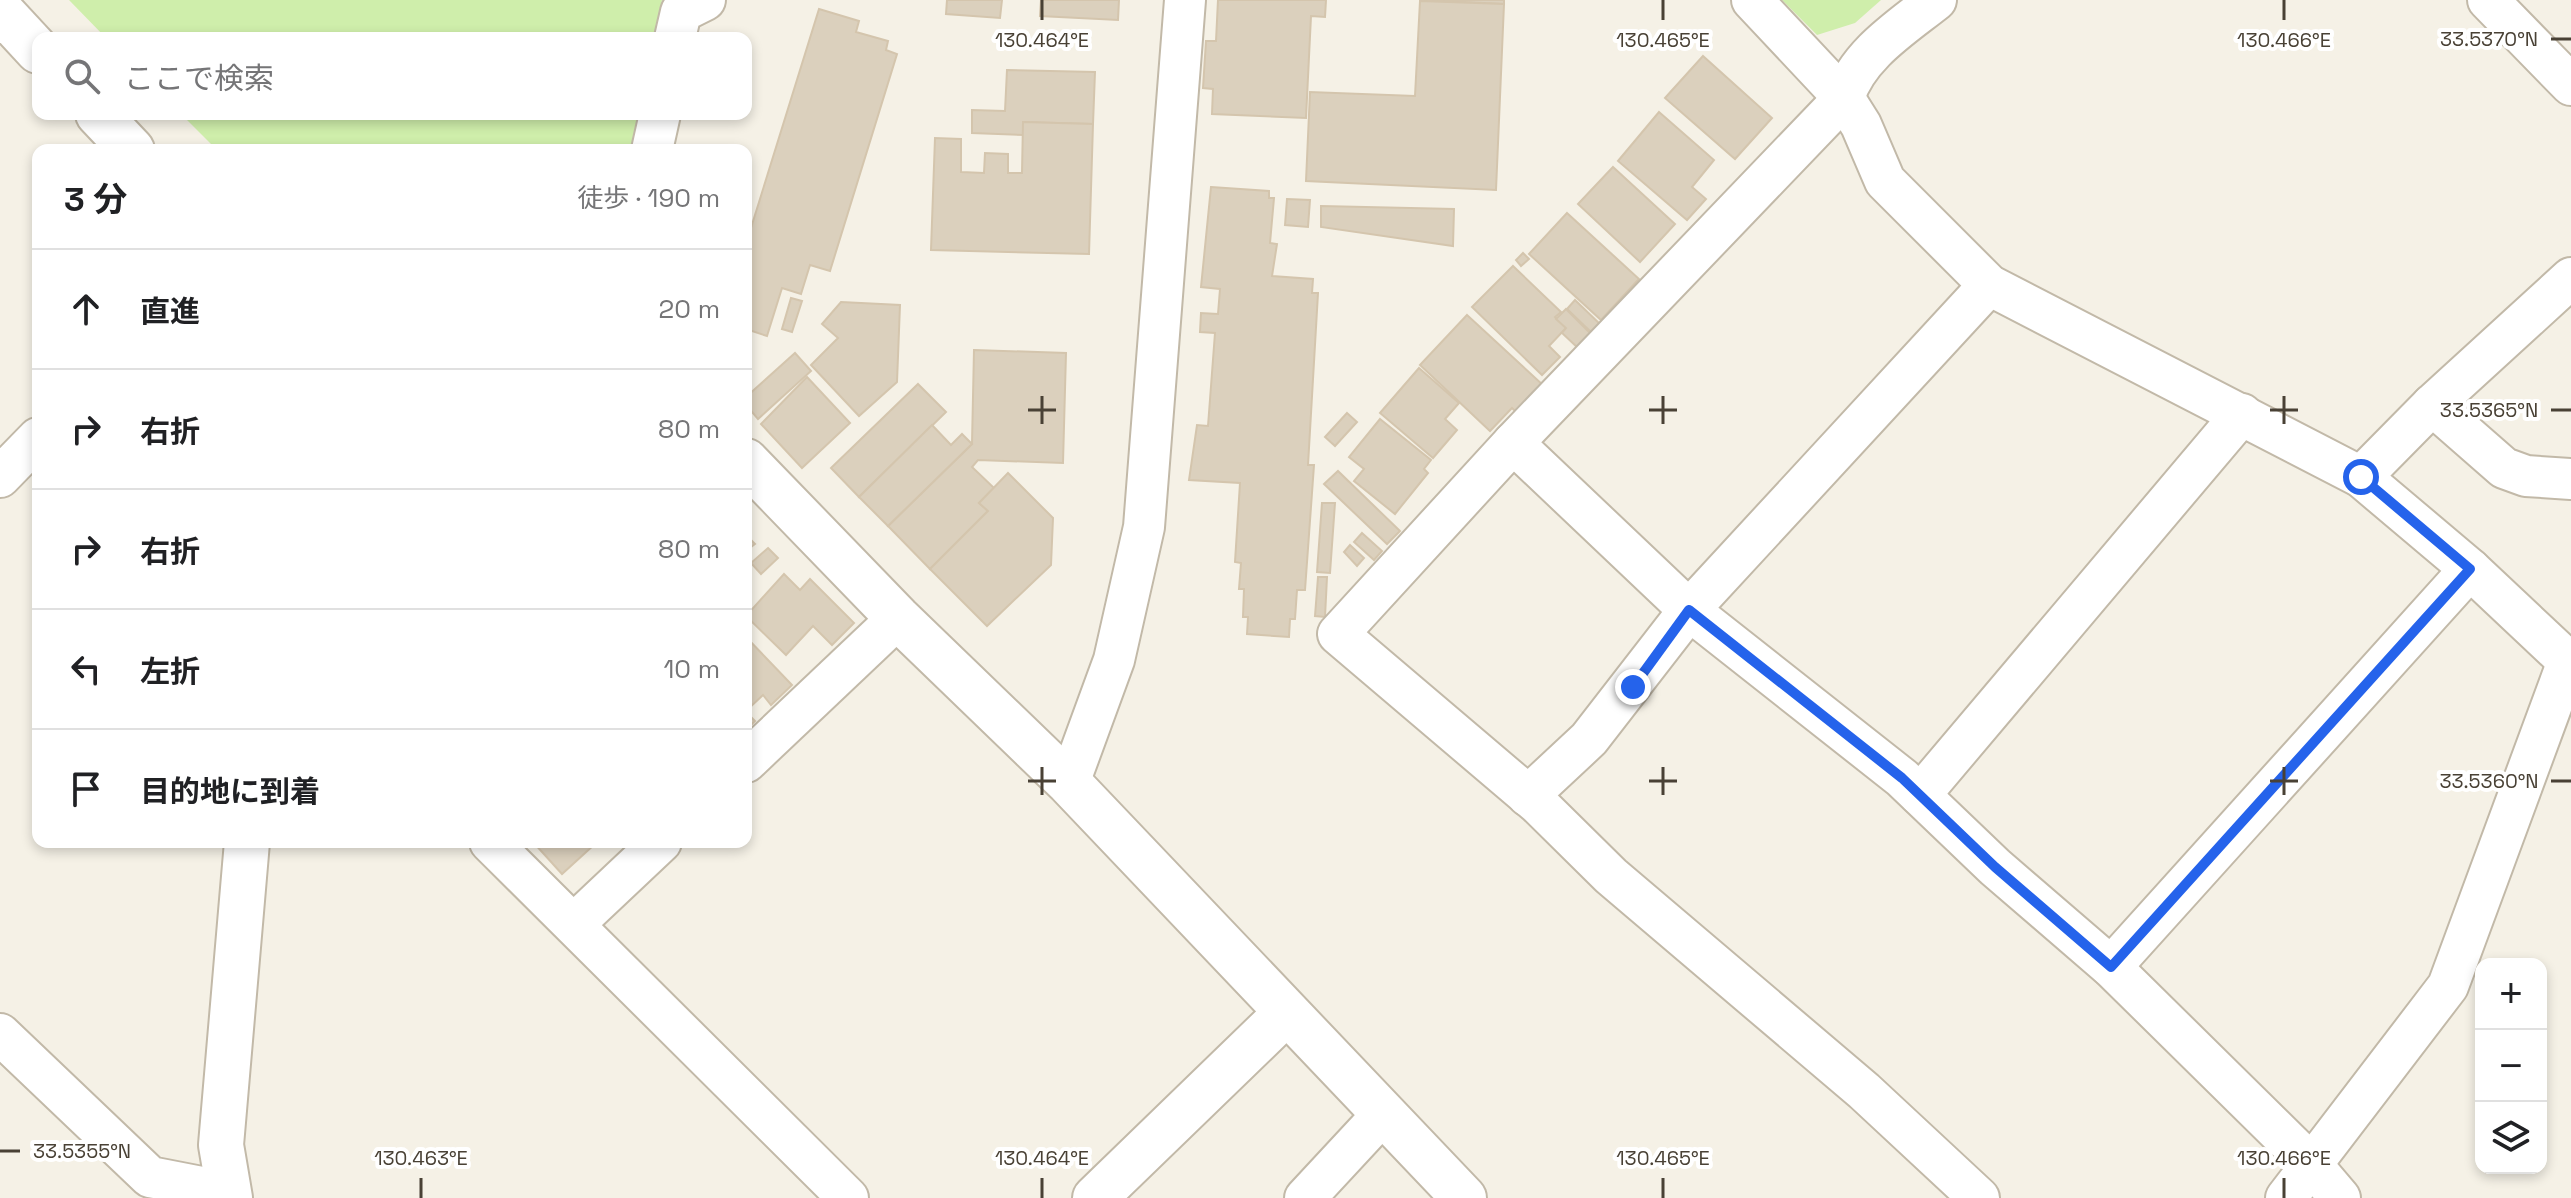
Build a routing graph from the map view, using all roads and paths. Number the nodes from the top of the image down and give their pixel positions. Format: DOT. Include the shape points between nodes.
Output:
graph roads {
  1 [pos="705,0"];
  2 [pos="1185,0"];
  3 [pos="1752,0"];
  4 [pos="1936,0"];
  5 [pos="2488,0"];
  6 [pos="2,17"];
  7 [pos="676,32"];
  8 [pos="32,45"];
  9 [pos="2571,85"];
  10 [pos="1844,98"];
  11 [pos="104,120"];
  12 [pos="659,120"];
  13 [pos="126,144"];
  14 [pos="653,144"];
  15 [pos="2571,278"];
  16 [pos="1989,285"];
  17 [pos="2432,405"];
  18 [pos="2242,414"];
  19 [pos="1513,443"];
  20 [pos="32,444"];
  21 [pos="752,467"];
  22 [pos="0,477"];
  23 [pos="2361,477"];
  24 [pos="2571,479"];
  25 [pos="2470,569"];
  26 [pos="1689,610"];
  27 [pos="898,618"];
  28 [pos="2570,663"];
  29 [pos="752,756"];
  30 [pos="1069,783"];
  31 [pos="1920,795"];
  32 [pos="1528,796"];
  33 [pos="246,848"];
  34 [pos="496,848"];
  35 [pos="655,848"];
  36 [pos="574,924"];
  37 [pos="2111,967"];
  38 [pos="1286,1013"];
  39 [pos="0,1034"];
  40 [pos="1383,1114"];
  41 [pos="2312,1165"];
  42 [pos="223,1196"];
  43 [pos="848,1198"];
  44 [pos="1095,1198"];
  45 [pos="1305,1198"];
  46 [pos="1464,1198"];
  47 [pos="1979,1198"];
  48 [pos="2286,1198"];
  49 [pos="2340,1198"];
  1 -- 7 [label="street" via="681,12"];
  2 -- 30 [label="street" via="1144,527 1114,660"];
  3 -- 10 [label="street"];
  4 -- 10 [label="street" via="1875,48"];
  5 -- 9 [label="street"];
  6 -- 8 [label="street"];
  10 -- 16 [label="street" via="1885,181"];
  10 -- 19 [label="street"];
  11 -- 13 [label="street"];
  12 -- 14 [label="street"];
  15 -- 17 [label="street"];
  16 -- 18 [label="street"];
  16 -- 26 [label="street"];
  17 -- 23 [label="street"];
  17 -- 24 [label="street" via="2504,468 2526,476"];
  18 -- 23 [label="street"];
  18 -- 31 [label="street"];
  19 -- 26 [label="street"];
  19 -- 32 [label="street" via="1338,634"];
  20 -- 22 [label="street"];
  21 -- 27 [label="street"];
  23 -- 25 [label="street"];
  25 -- 28 [label="street"];
  25 -- 37 [label="street"];
  26 -- 31 [label="street"];
  26 -- 32 [label="street" via="1589,739"];
  27 -- 29 [label="street"];
  27 -- 30 [label="street"];
  28 -- 41 [label="street" via="2448,986"];
  30 -- 38 [label="street"];
  31 -- 37 [label="street"];
  32 -- 47 [label="street" via="1611,876 1864,1091"];
  33 -- 42 [label="street" via="221,1145"];
  34 -- 36 [label="street"];
  35 -- 36 [label="street"];
  36 -- 43 [label="street"];
  37 -- 41 [label="street"];
  38 -- 40 [label="street"];
  38 -- 44 [label="street"];
  39 -- 42 [label="street" via="150,1177"];
  40 -- 45 [label="street"];
  40 -- 46 [label="street"];
  41 -- 48 [label="street"];
  41 -- 49 [label="street"];
}
